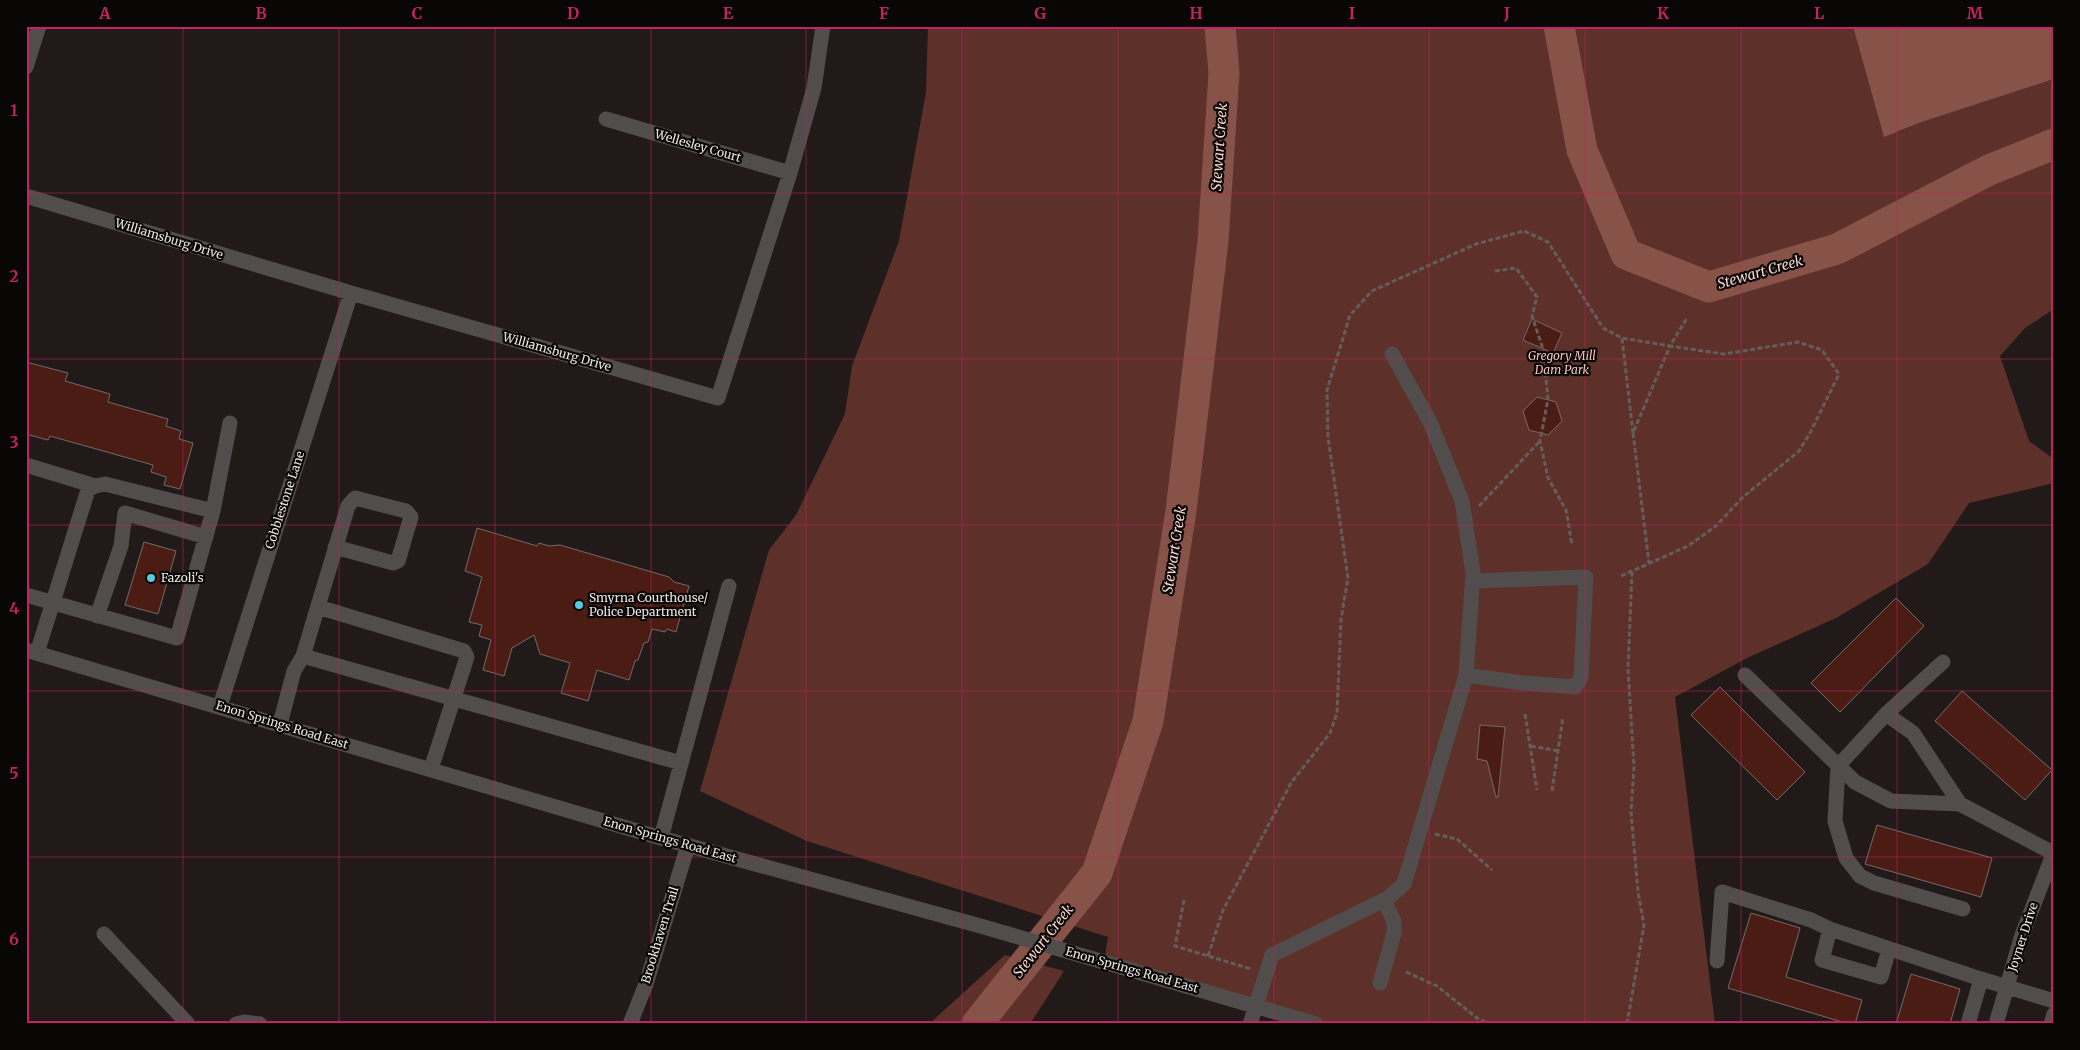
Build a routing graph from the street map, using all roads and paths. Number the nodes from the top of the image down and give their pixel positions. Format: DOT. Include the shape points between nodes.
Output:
graph roads {
  1 [pos="39,26"];
  2 [pos="823,26"];
  3 [pos="26,67"];
  4 [pos="606,119"];
  5 [pos="790,173"];
  6 [pos="26,196"];
  7 [pos="1494,271"];
  8 [pos="351,293"];
  9 [pos="1686,318"];
  10 [pos="1622,338"];
  11 [pos="1670,346"];
  12 [pos="1392,354"];
  13 [pos="230,423"];
  14 [pos="1633,433"];
  15 [pos="1540,441"];
  16 [pos="26,465"];
  17 [pos="94,486"];
  18 [pos="213,511"];
  19 [pos="1465,521"];
  20 [pos="206,537"];
  21 [pos="1572,545"];
  22 [pos="335,547"];
  23 [pos="1649,563"];
  24 [pos="1632,571"];
  25 [pos="1621,576"];
  26 [pos="1473,581"];
  27 [pos="729,586"];
  28 [pos="26,595"];
  29 [pos="53,604"];
  30 [pos="318,607"];
  31 [pos="97,616"];
  32 [pos="32,651"];
  33 [pos="304,656"];
  34 [pos="1943,662"];
  35 [pos="1466,675"];
  36 [pos="1745,675"];
  37 [pos="455,698"];
  38 [pos="220,706"];
  39 [pos="1525,714"];
  40 [pos="1886,714"];
  41 [pos="1563,717"];
  42 [pos="280,724"];
  43 [pos="1531,746"];
  44 [pos="1558,751"];
  45 [pos="681,764"];
  46 [pos="1838,766"];
  47 [pos="431,769"];
  48 [pos="1537,790"];
  49 [pos="1552,791"];
  50 [pos="1960,804"];
  51 [pos="1420,830"];
  52 [pos="661,838"];
  53 [pos="688,845"];
  54 [pos="2054,852"];
  55 [pos="1492,870"];
  56 [pos="1184,900"];
  57 [pos="1384,900"];
  58 [pos="1963,910"];
  59 [pos="1830,929"];
  60 [pos="104,934"];
  61 [pos="1890,949"];
  62 [pos="1208,956"];
  63 [pos="1717,961"];
  64 [pos="1406,972"];
  65 [pos="1266,974"];
  66 [pos="1981,979"];
  67 [pos="1380,983"];
  68 [pos="2007,986"];
  69 [pos="2054,1001"];
  70 [pos="1255,1006"];
  71 [pos="2054,1014"];
  72 [pos="188,1024"];
  73 [pos="236,1024"];
  74 [pos="260,1024"];
  75 [pos="630,1024"];
  76 [pos="1250,1024"];
  77 [pos="1316,1024"];
  78 [pos="1489,1024"];
  79 [pos="1627,1024"];
  80 [pos="1968,1024"];
  81 [pos="1996,1024"];
  82 [pos="2051,1024"];
  1 -- 3 [label="street"];
  2 -- 5 [label="street, Williamsburg Drive" via="814,88"];
  4 -- 5 [label="street, Wellesley Court"];
  5 -- 8 [label="street, Williamsburg Drive" via="718,398"];
  6 -- 8 [label="street, Williamsburg Drive"];
  7 -- 15 [label="path" via="1516,268 1537,297 1532,316 1543,349 1548,398"];
  8 -- 38 [label="street, Cobblestone Lane"];
  9 -- 11 [label="path"];
  10 -- 11 [label="path"];
  10 -- 14 [label="path"];
  10 -- 62 [label="path" via="1603,328 1548,242 1524,231 1476,244 1372,291 1350,315 1327,390 1328,437 1348,578 1341,619 1337,713 1330,733 1291,783 1223,910"];
  11 -- 14 [label="path"];
  11 -- 23 [label="path" via="1724,354 1798,342 1822,350 1839,374 1799,451 1743,497 1716,526 1688,546"];
  12 -- 19 [label="street" via="1430,422 1462,501"];
  13 -- 18 [label="street"];
  14 -- 23 [label="path"];
  15 -- 19 [label="path"];
  15 -- 21 [label="path" via="1548,478 1566,510"];
  16 -- 17 [label="street"];
  17 -- 18 [label="street" via="105,484"];
  17 -- 29 [label="street" via="88,490"];
  18 -- 20 [label="street"];
  19 -- 26 [label="street"];
  20 -- 31 [label="street" via="177,638"];
  20 -- 31 [label="street" via="125,513 121,546"];
  22 -- 22 [label="street" via="348,506 355,498 406,511 410,517 398,561 393,563"];
  22 -- 30 [label="street"];
  23 -- 24 [label="path"];
  24 -- 25 [label="path"];
  24 -- 79 [label="path" via="1628,669 1634,767 1631,812 1644,924"];
  26 -- 35 [label="street"];
  26 -- 35 [label="street" via="1586,578 1581,678 1575,686"];
  27 -- 45 [label="street"];
  28 -- 29 [label="street"];
  29 -- 31 [label="street"];
  29 -- 32 [label="street"];
  30 -- 33 [label="street"];
  30 -- 37 [label="street" via="464,650 467,657"];
  32 -- 38 [label="street, Enon Springs Road East"];
  33 -- 37 [label="street"];
  33 -- 42 [label="street" via="294,671"];
  34 -- 40 [label="street"];
  35 -- 51 [label="street"];
  36 -- 46 [label="street"];
  37 -- 45 [label="street"];
  37 -- 47 [label="street"];
  38 -- 42 [label="street, Enon Springs Road East"];
  39 -- 43 [label="path"];
  40 -- 46 [label="street"];
  40 -- 50 [label="street" via="1913,733"];
  41 -- 44 [label="path"];
  42 -- 47 [label="street, Enon Springs Road East"];
  43 -- 44 [label="path"];
  43 -- 48 [label="path"];
  44 -- 49 [label="path"];
  45 -- 52 [label="street"];
  46 -- 50 [label="street" via="1855,782 1891,801"];
  46 -- 58 [label="street" via="1835,821 1846,858 1860,876"];
  47 -- 52 [label="street, Enon Springs Road East"];
  50 -- 54 [label="street"];
  51 -- 55 [label="path" via="1457,839"];
  51 -- 57 [label="street" via="1404,884"];
  52 -- 53 [label="street, Enon Springs Road East"];
  53 -- 70 [label="street, Enon Springs Road East"];
  53 -- 75 [label="street, Brookhaven Trail" via="646,984"];
  54 -- 68 [label="street, Joyner Drive" via="2022,935"];
  56 -- 62 [label="path" via="1175,946"];
  57 -- 65 [label="street" via="1272,955"];
  57 -- 67 [label="street" via="1394,921 1394,933"];
  59 -- 61 [label="street"];
  59 -- 61 [label="street" via="1822,960 1880,977"];
  59 -- 63 [label="street" via="1722,892"];
  60 -- 72 [label="street"];
  61 -- 66 [label="street"];
  62 -- 65 [label="path"];
  64 -- 78 [label="path" via="1437,986"];
  65 -- 70 [label="street"];
  66 -- 68 [label="street"];
  66 -- 80 [label="street"];
  68 -- 69 [label="street"];
  68 -- 81 [label="street, Joyner Drive"];
  70 -- 76 [label="street"];
  70 -- 77 [label="street, Enon Springs Road East"];
  71 -- 82 [label="street"];
  73 -- 74 [label="street"];
}
